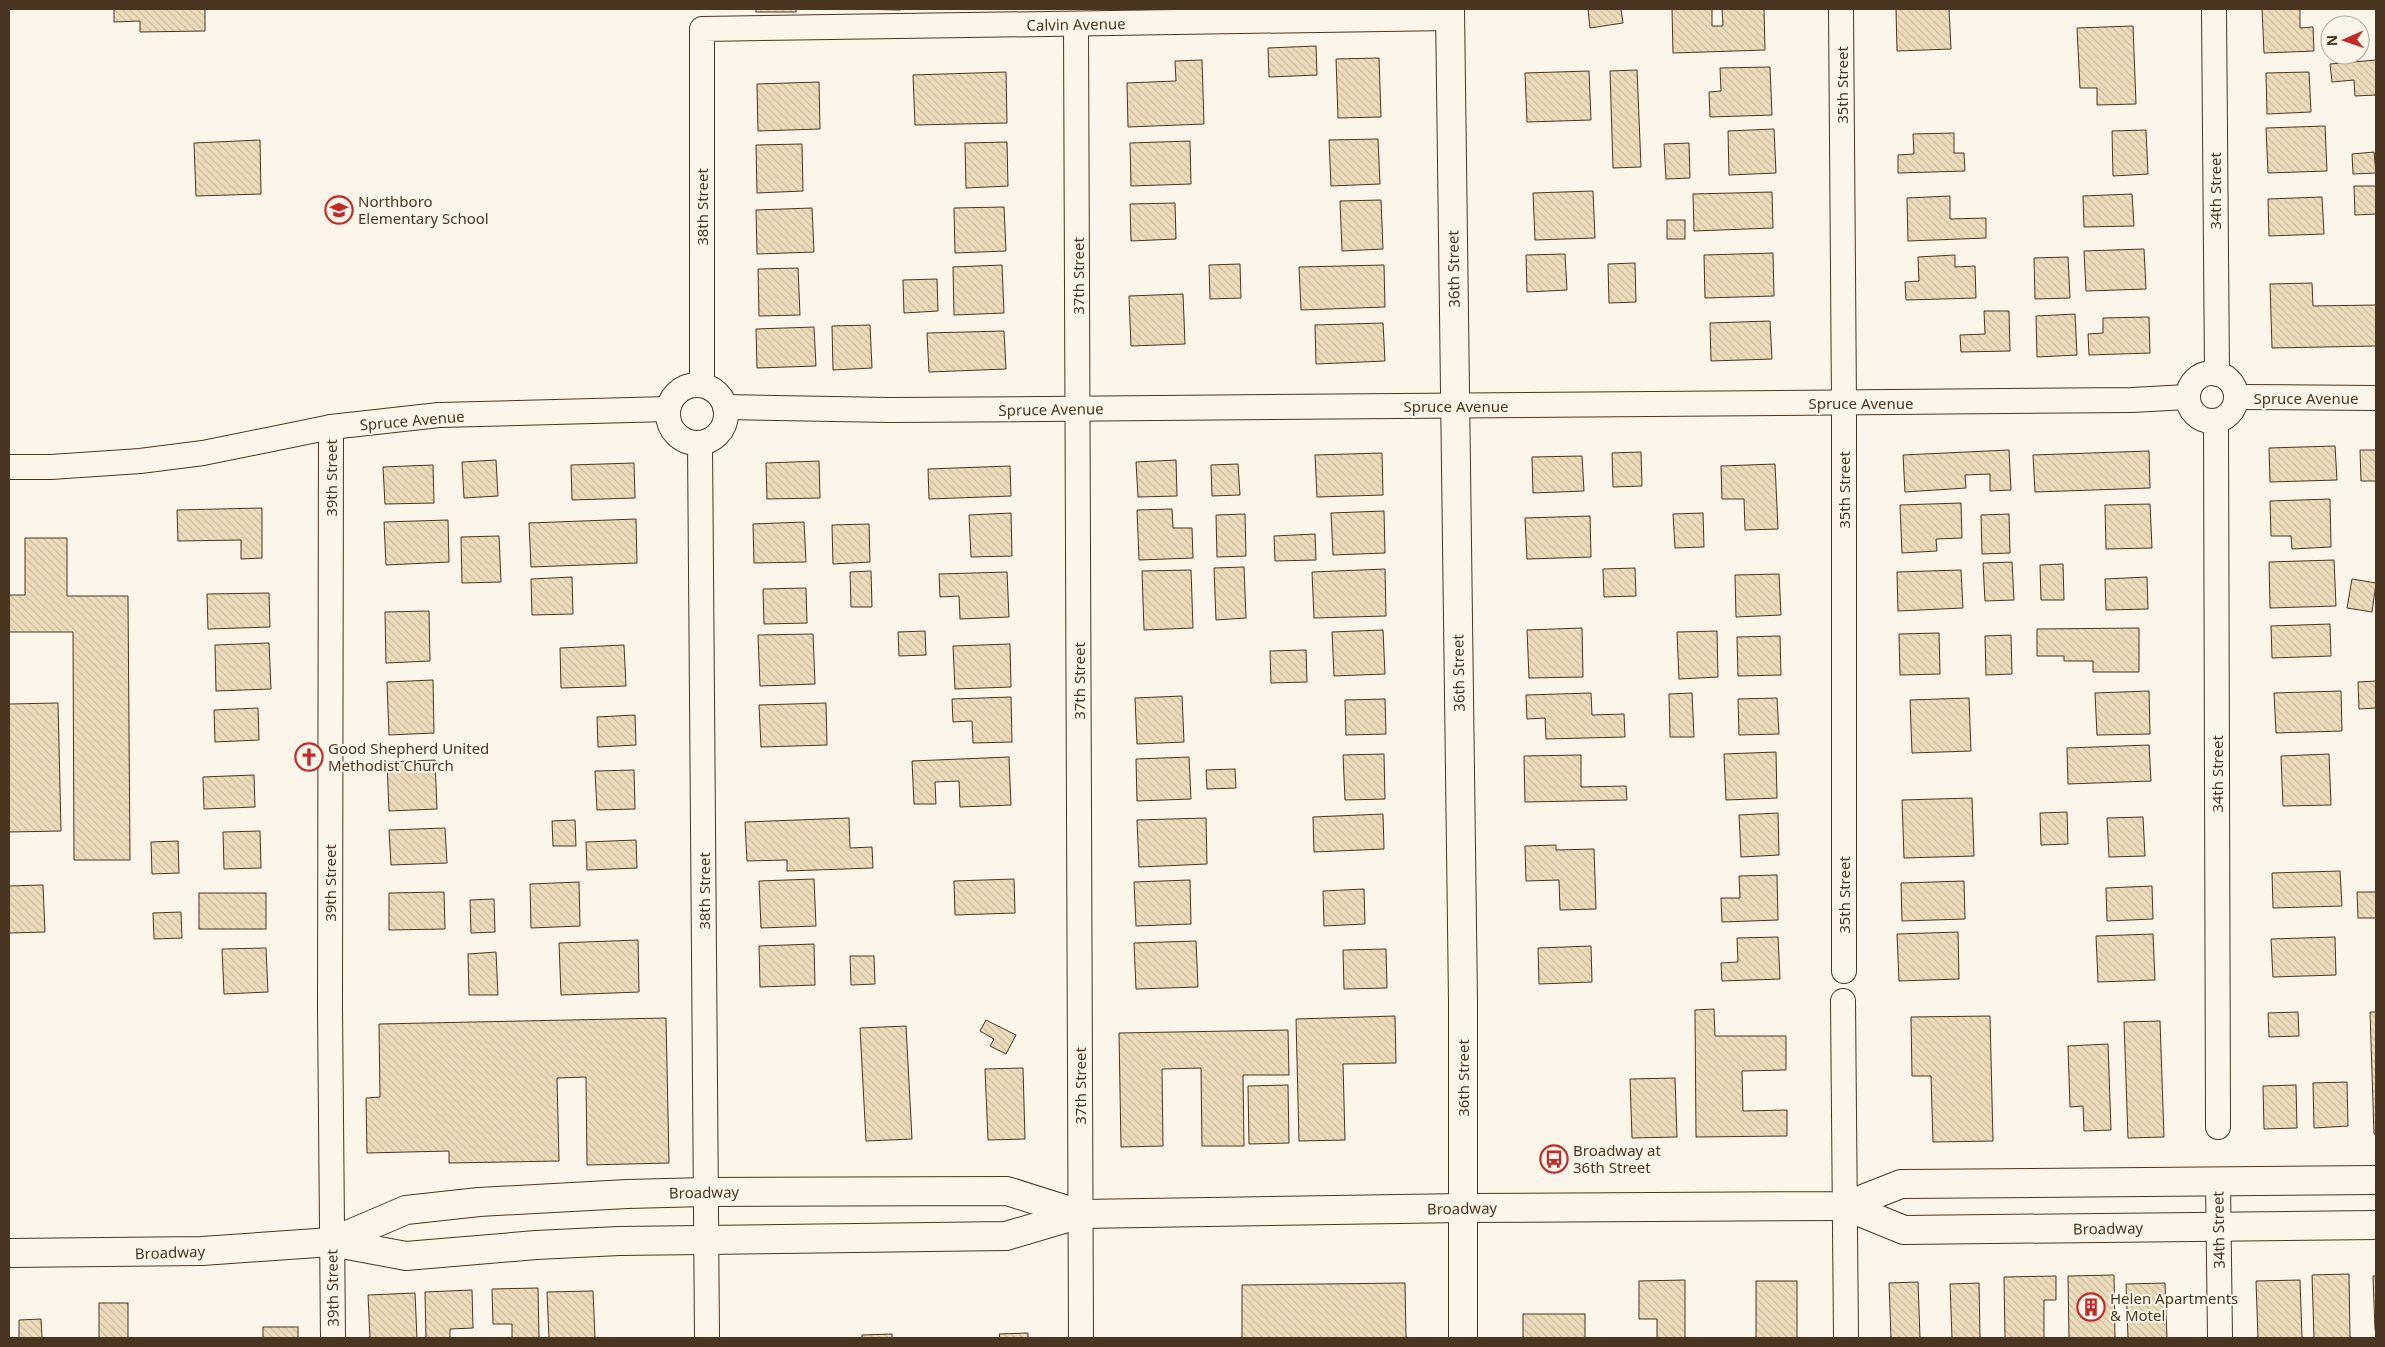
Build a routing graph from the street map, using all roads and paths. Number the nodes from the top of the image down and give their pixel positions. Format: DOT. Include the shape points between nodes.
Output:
graph roads {
  1 [pos="1841,9"];
  2 [pos="2214,9"];
  3 [pos="1450,14"];
  4 [pos="1076,24"];
  5 [pos="702,29"];
  6 [pos="2217,374"];
  7 [pos="702,385"];
  8 [pos="2187,397"];
  9 [pos="2236,398"];
  10 [pos="2376,398"];
  11 [pos="1844,403"];
  12 [pos="1454,406"];
  13 [pos="726,407"];
  14 [pos="668,409"];
  15 [pos="1079,409"];
  16 [pos="2216,422"];
  17 [pos="331,428"];
  18 [pos="700,444"];
  19 [pos="9,467"];
  20 [pos="1844,971"];
  21 [pos="1843,1001"];
  22 [pos="2218,1127"];
  23 [pos="2376,1180"];
  24 [pos="2218,1182"];
  25 [pos="706,1192"];
  26 [pos="1845,1206"];
  27 [pos="1462,1208"];
  28 [pos="1080,1214"];
  29 [pos="2376,1225"];
  30 [pos="2219,1226"];
  31 [pos="706,1239"];
  32 [pos="331,1242"];
  33 [pos="9,1253"];
  34 [pos="332,1338"];
  35 [pos="707,1338"];
  36 [pos="1081,1338"];
  37 [pos="1463,1338"];
  38 [pos="1846,1338"];
  39 [pos="2220,1338"];
  1 -- 11 [label="street, 35th Street"];
  2 -- 6 [label="street, 34th Street"];
  3 -- 4 [label="street, Calvin Avenue"];
  3 -- 12 [label="main road, 36th Street"];
  4 -- 5 [label="street, Calvin Avenue"];
  4 -- 15 [label="street, 37th Street"];
  5 -- 7 [label="street, 38th Street"];
  6 -- 8 [label="street" via="2209,373 2197,378"];
  6 -- 9 [label="street" via="2231,382"];
  7 -- 13 [label="street" via="717,393"];
  7 -- 14 [label="street" via="684,388 677,393"];
  8 -- 11 [label="street, Spruce Avenue"];
  8 -- 16 [label="street" via="2196,416"];
  9 -- 10 [label="street, Spruce Avenue"];
  9 -- 16 [label="street" via="2231,413"];
  11 -- 12 [label="street, Spruce Avenue"];
  11 -- 20 [label="street, 35th Street"];
  12 -- 15 [label="street, Spruce Avenue"];
  12 -- 27 [label="main road, 36th Street" via="1463,1000"];
  13 -- 15 [label="street, Spruce Avenue"];
  13 -- 18 [label="street" via="724,427 710,441"];
  14 -- 17 [label="street, Spruce Avenue" via="439,415"];
  14 -- 18 [label="street" via="675,435"];
  15 -- 28 [label="street, 37th Street"];
  16 -- 22 [label="street, 34th Street"];
  17 -- 19 [label="street, Spruce Avenue" via="185,456 121,463"];
  17 -- 32 [label="street, 39th Street"];
  18 -- 25 [label="street, 38th Street"];
  21 -- 26 [label="street"];
  23 -- 24 [label="main road, Broadway"];
  24 -- 26 [label="main road, Broadway" via="1901,1184"];
  24 -- 30 [label="street, 34th Street"];
  25 -- 28 [label="main road, Broadway" via="1006,1191"];
  25 -- 31 [label="street, 38th Street"];
  25 -- 32 [label="main road, Broadway" via="554,1197 406,1210"];
  26 -- 27 [label="main road, Broadway"];
  26 -- 30 [label="main road, Broadway" via="1904,1230"];
  26 -- 38 [label="street"];
  27 -- 28 [label="main road, Broadway"];
  27 -- 37 [label="main road, 36th Street"];
  28 -- 31 [label="main road, Broadway" via="1006,1236"];
  28 -- 36 [label="street, 37th Street"];
  29 -- 30 [label="main road, Broadway"];
  30 -- 39 [label="street, 34th Street"];
  31 -- 32 [label="main road, Broadway" via="536,1245 406,1256"];
  31 -- 35 [label="street, 38th Street"];
  32 -- 33 [label="main road, Broadway" via="202,1251"];
  32 -- 34 [label="street, 39th Street"];
}
